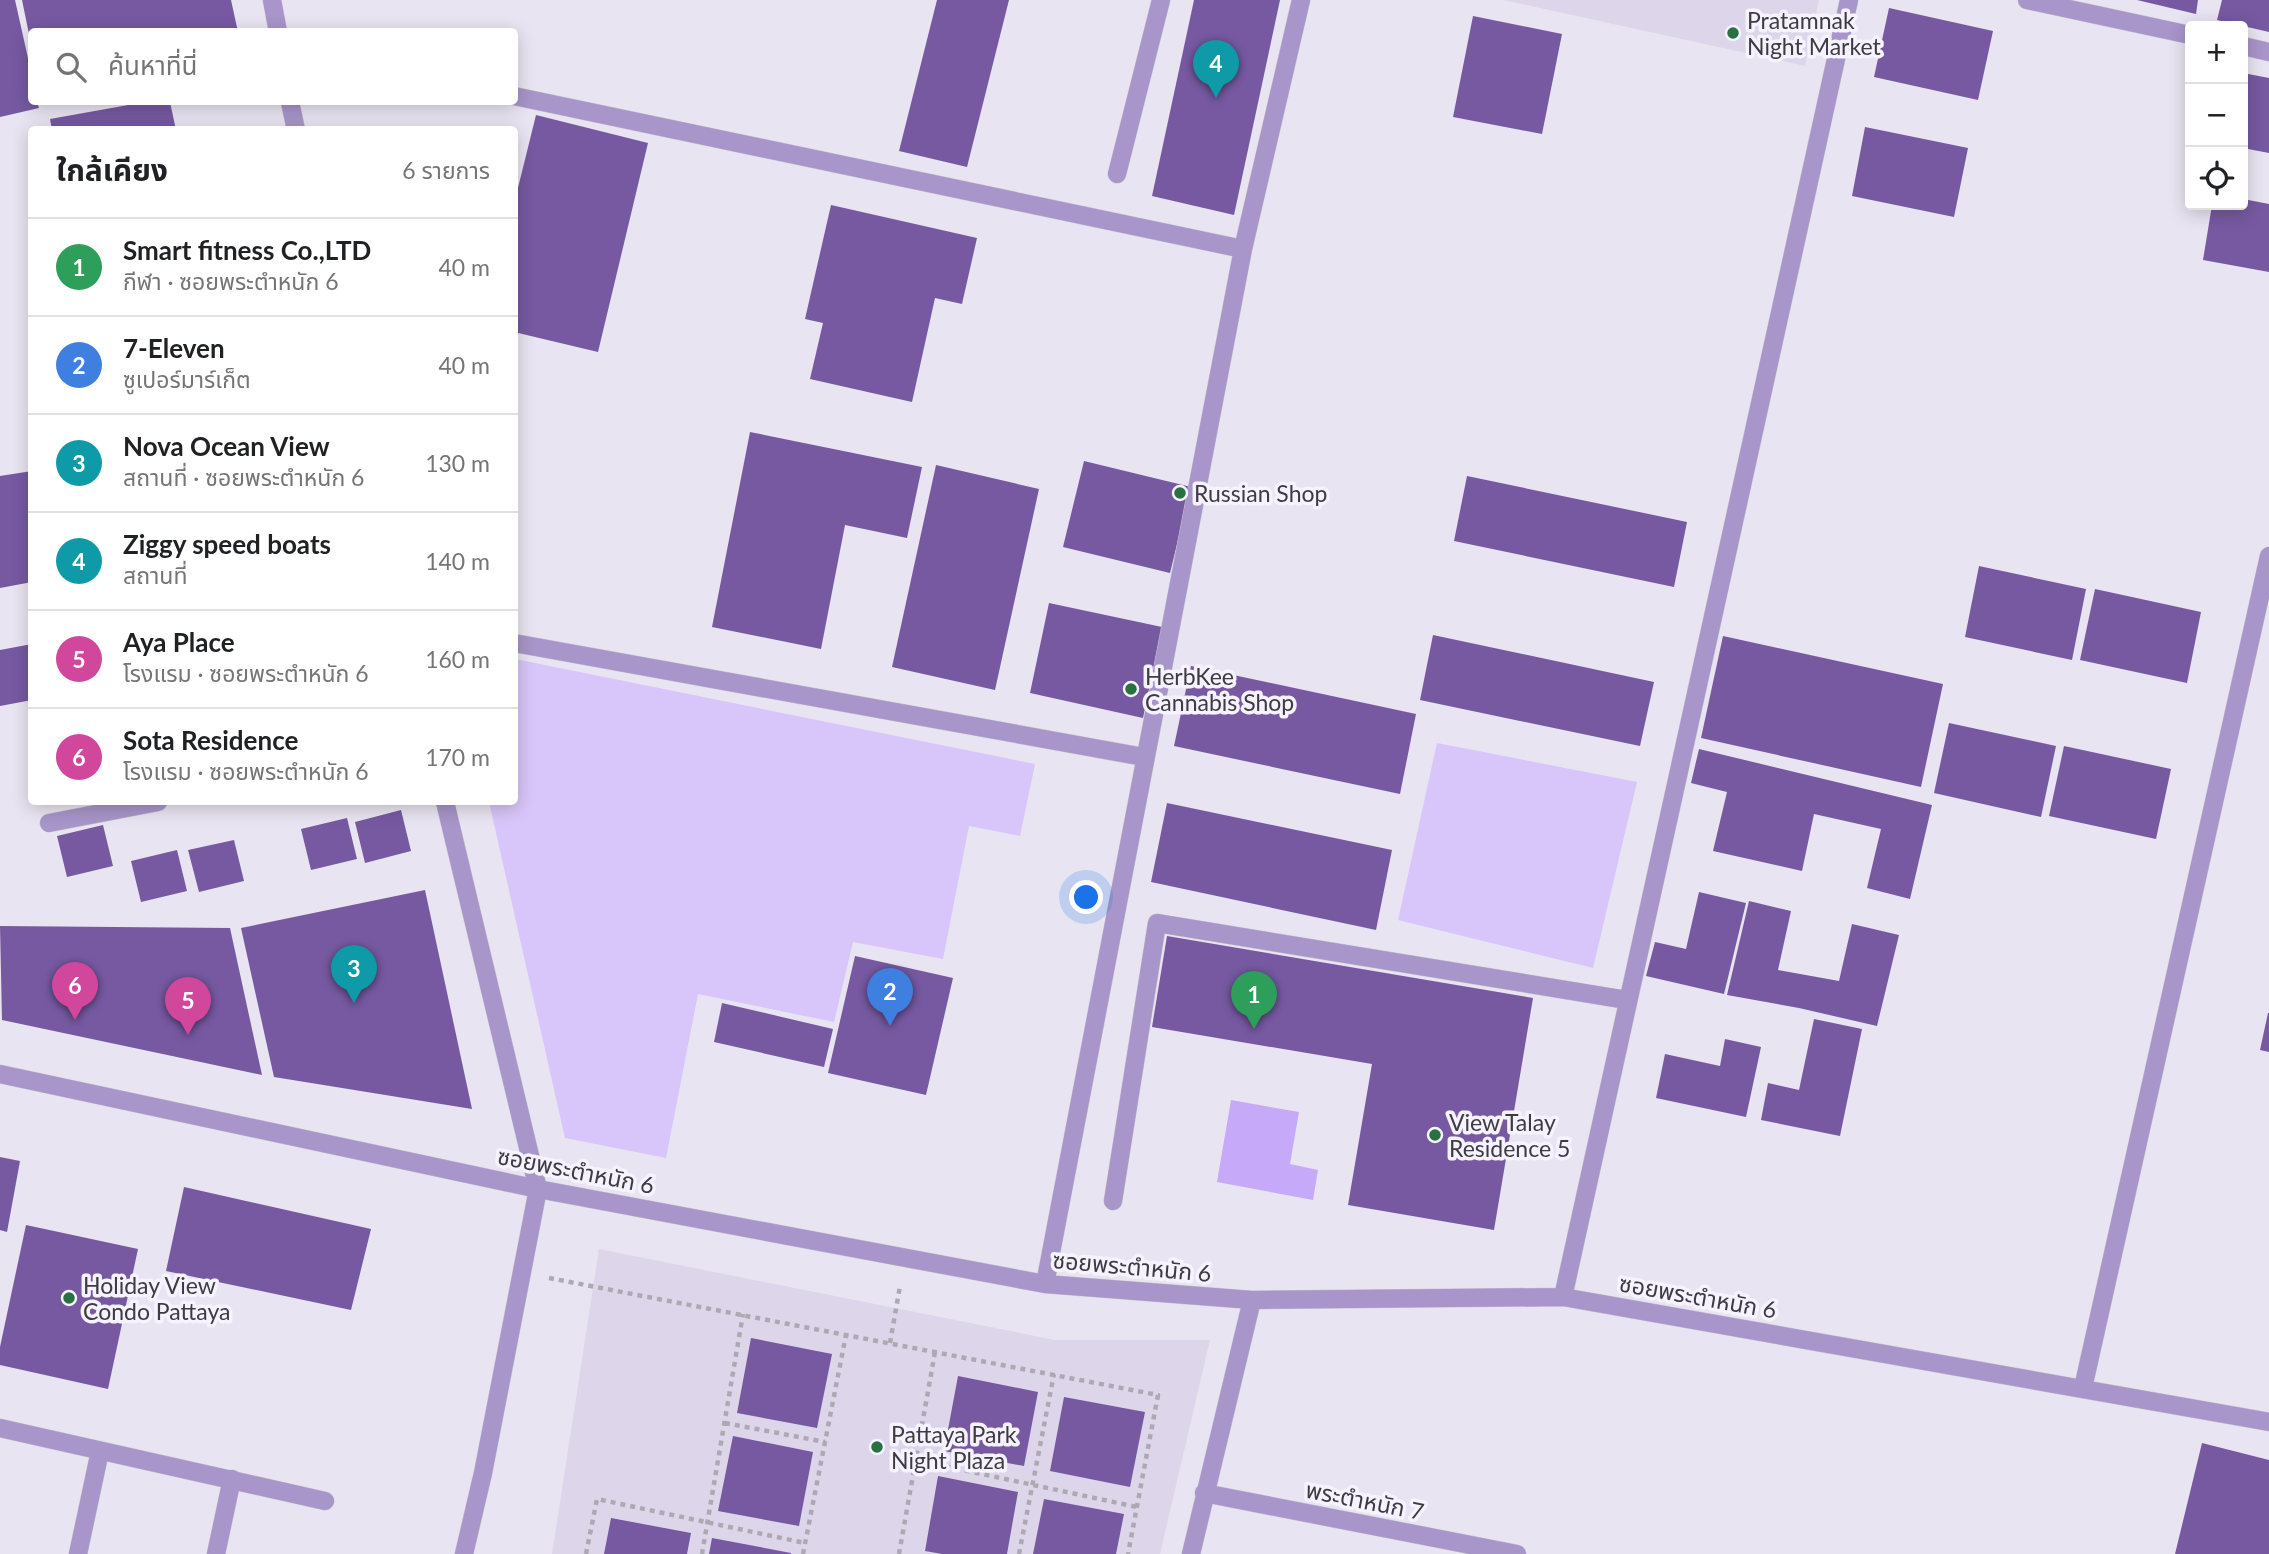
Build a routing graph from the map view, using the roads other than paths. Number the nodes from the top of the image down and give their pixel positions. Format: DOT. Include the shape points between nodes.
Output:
graph roads {
  1 [pos="272,0"];
  2 [pos="1161,0"];
  3 [pos="1301,0"];
  4 [pos="1849,0"];
  5 [pos="2027,0"];
  6 [pos="277,28"];
  7 [pos="2185,34"];
  8 [pos="2248,47"];
  9 [pos="2269,52"];
  10 [pos="518,97"];
  11 [pos="291,105"];
  12 [pos="295,126"];
  13 [pos="1117,174"];
  14 [pos="1243,249"];
  15 [pos="2269,556"];
  16 [pos="518,644"];
  17 [pos="1144,757"];
  18 [pos="142,805"];
  19 [pos="446,805"];
  20 [pos="49,823"];
  21 [pos="1627,1000"];
  22 [pos="0,1074"];
  23 [pos="538,1189"];
  24 [pos="1113,1201"];
  25 [pos="1045,1284"];
  26 [pos="1563,1297"];
  27 [pos="1252,1300"];
  28 [pos="2083,1388"];
  29 [pos="2269,1422"];
  30 [pos="0,1428"];
  31 [pos="100,1451"];
  32 [pos="232,1479"];
  33 [pos="1204,1493"];
  34 [pos="325,1501"];
  35 [pos="78,1554"];
  36 [pos="216,1554"];
  37 [pos="464,1554"];
  38 [pos="1191,1554"];
  39 [pos="1517,1554"];
  1 -- 6 [label="street"];
  2 -- 13 [label="street"];
  3 -- 14 [label="street"];
  4 -- 21 [label="street"];
  5 -- 7 [label="street"];
  8 -- 9 [label="street"];
  10 -- 14 [label="street"];
  11 -- 12 [label="street"];
  14 -- 17 [label="street"];
  15 -- 28 [label="street"];
  16 -- 17 [label="street"];
  17 -- 25 [label="street"];
  18 -- 20 [label="street"];
  19 -- 23 [label="street"];
  21 -- 24 [label="street" via="1157,923"];
  21 -- 26 [label="street"];
  22 -- 23 [label="street, ซอยพระตำหนัก 6"];
  23 -- 25 [label="street, ซอยพระตำหนัก 6"];
  23 -- 37 [label="street"];
  25 -- 27 [label="street, ซอยพระตำหนัก 6"];
  26 -- 27 [label="street, ซอยพระตำหนัก 6"];
  26 -- 28 [label="street, ซอยพระตำหนัก 6"];
  27 -- 33 [label="street"];
  28 -- 29 [label="street, ซอยพระตำหนัก 6"];
  30 -- 31 [label="street"];
  31 -- 32 [label="street"];
  31 -- 35 [label="street"];
  32 -- 34 [label="street"];
  32 -- 36 [label="street"];
  33 -- 38 [label="street"];
  33 -- 39 [label="street, พระตำหนัก 7"];
}
